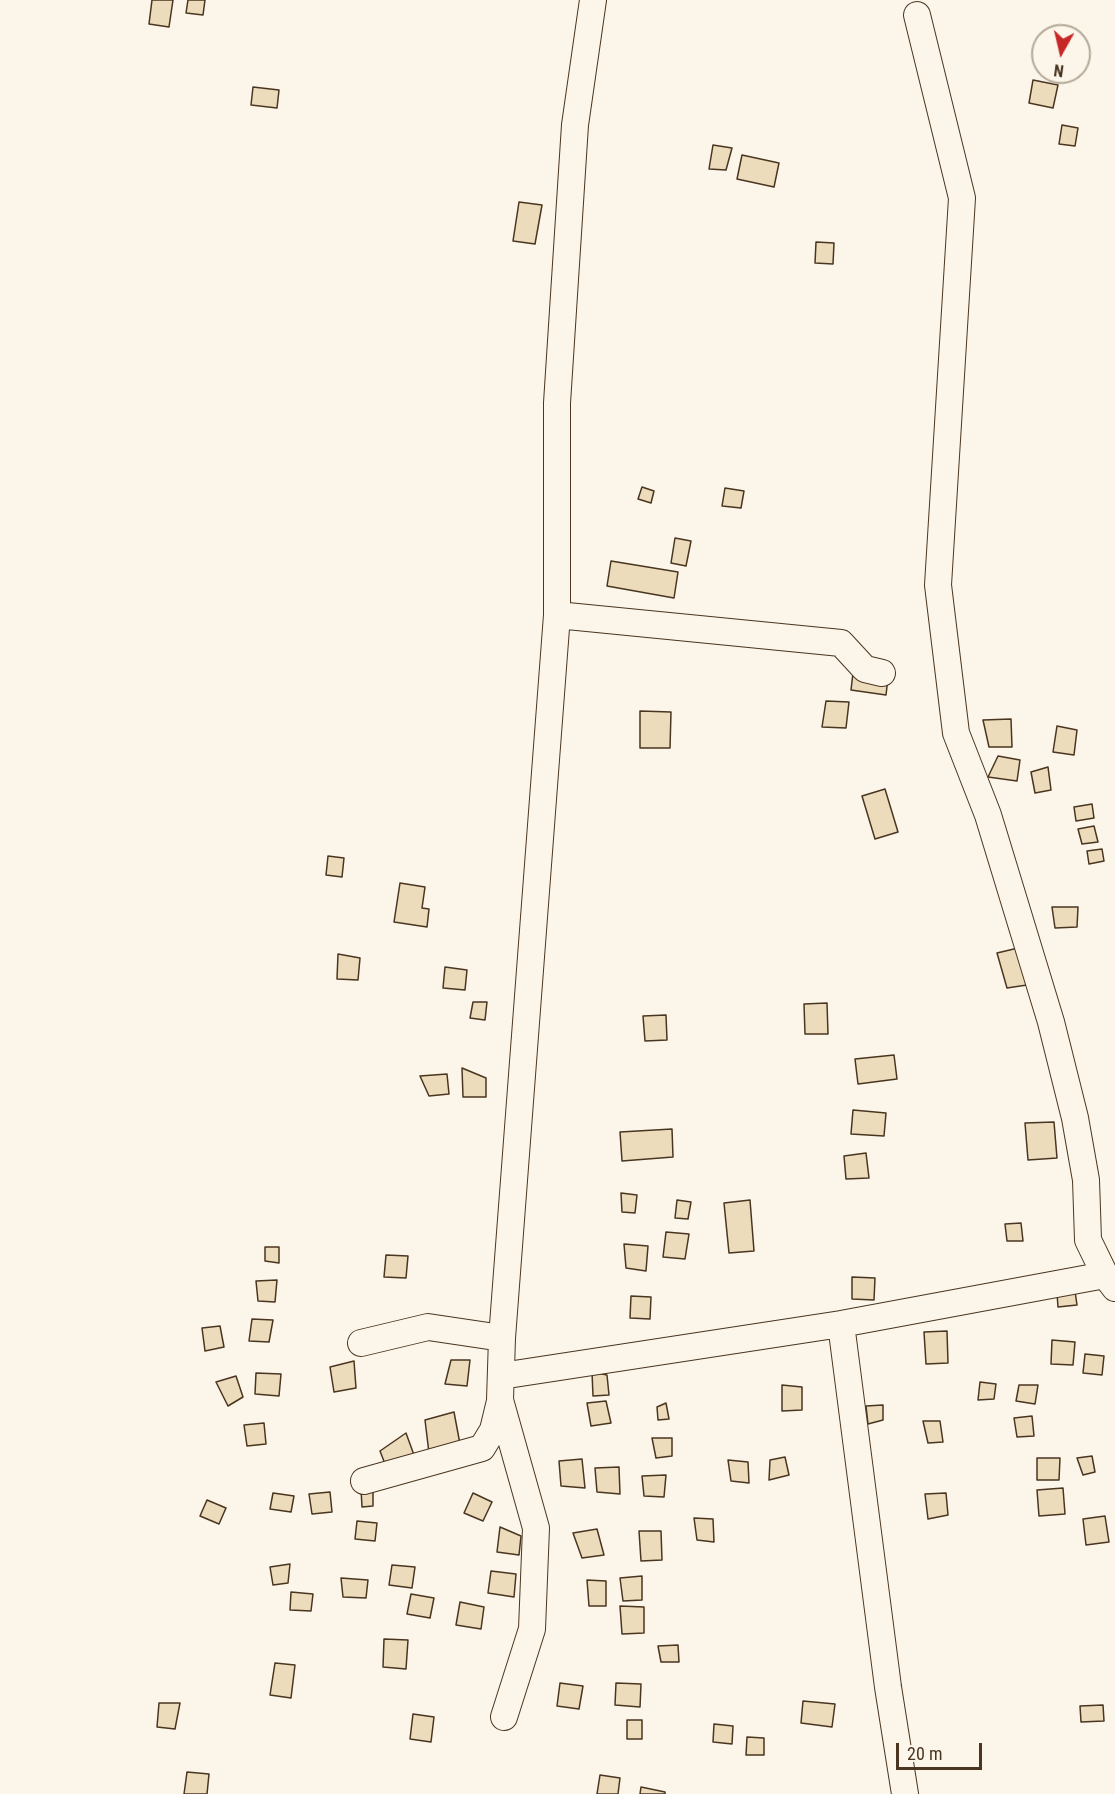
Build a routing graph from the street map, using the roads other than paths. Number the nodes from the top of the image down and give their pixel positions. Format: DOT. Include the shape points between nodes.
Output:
graph roads {
  1 [pos="593,0"];
  2 [pos="917,15"];
  3 [pos="557,615"];
  4 [pos="882,673"];
  5 [pos="1110,1282"];
  6 [pos="841,1324"];
  7 [pos="502,1338"];
  8 [pos="361,1343"];
  9 [pos="501,1388"];
  10 [pos="364,1481"];
  11 [pos="504,1717"];
  12 [pos="905,1794"];
  1 -- 3 [label="street" via="575,125 557,404"];
  2 -- 5 [label="street" via="962,198 938,585 956,733 988,815 1051,1022 1086,1180 1088,1240"];
  3 -- 4 [label="street" via="841,643 865,669"];
  3 -- 7 [label="street"];
  5 -- 6 [label="street"];
  6 -- 9 [label="street"];
  6 -- 12 [label="street"];
  7 -- 8 [label="street" via="428,1327"];
  7 -- 9 [label="street"];
  9 -- 10 [label="street" via="493,1430 482,1448"];
  9 -- 11 [label="street" via="536,1528 532,1629"];
}
